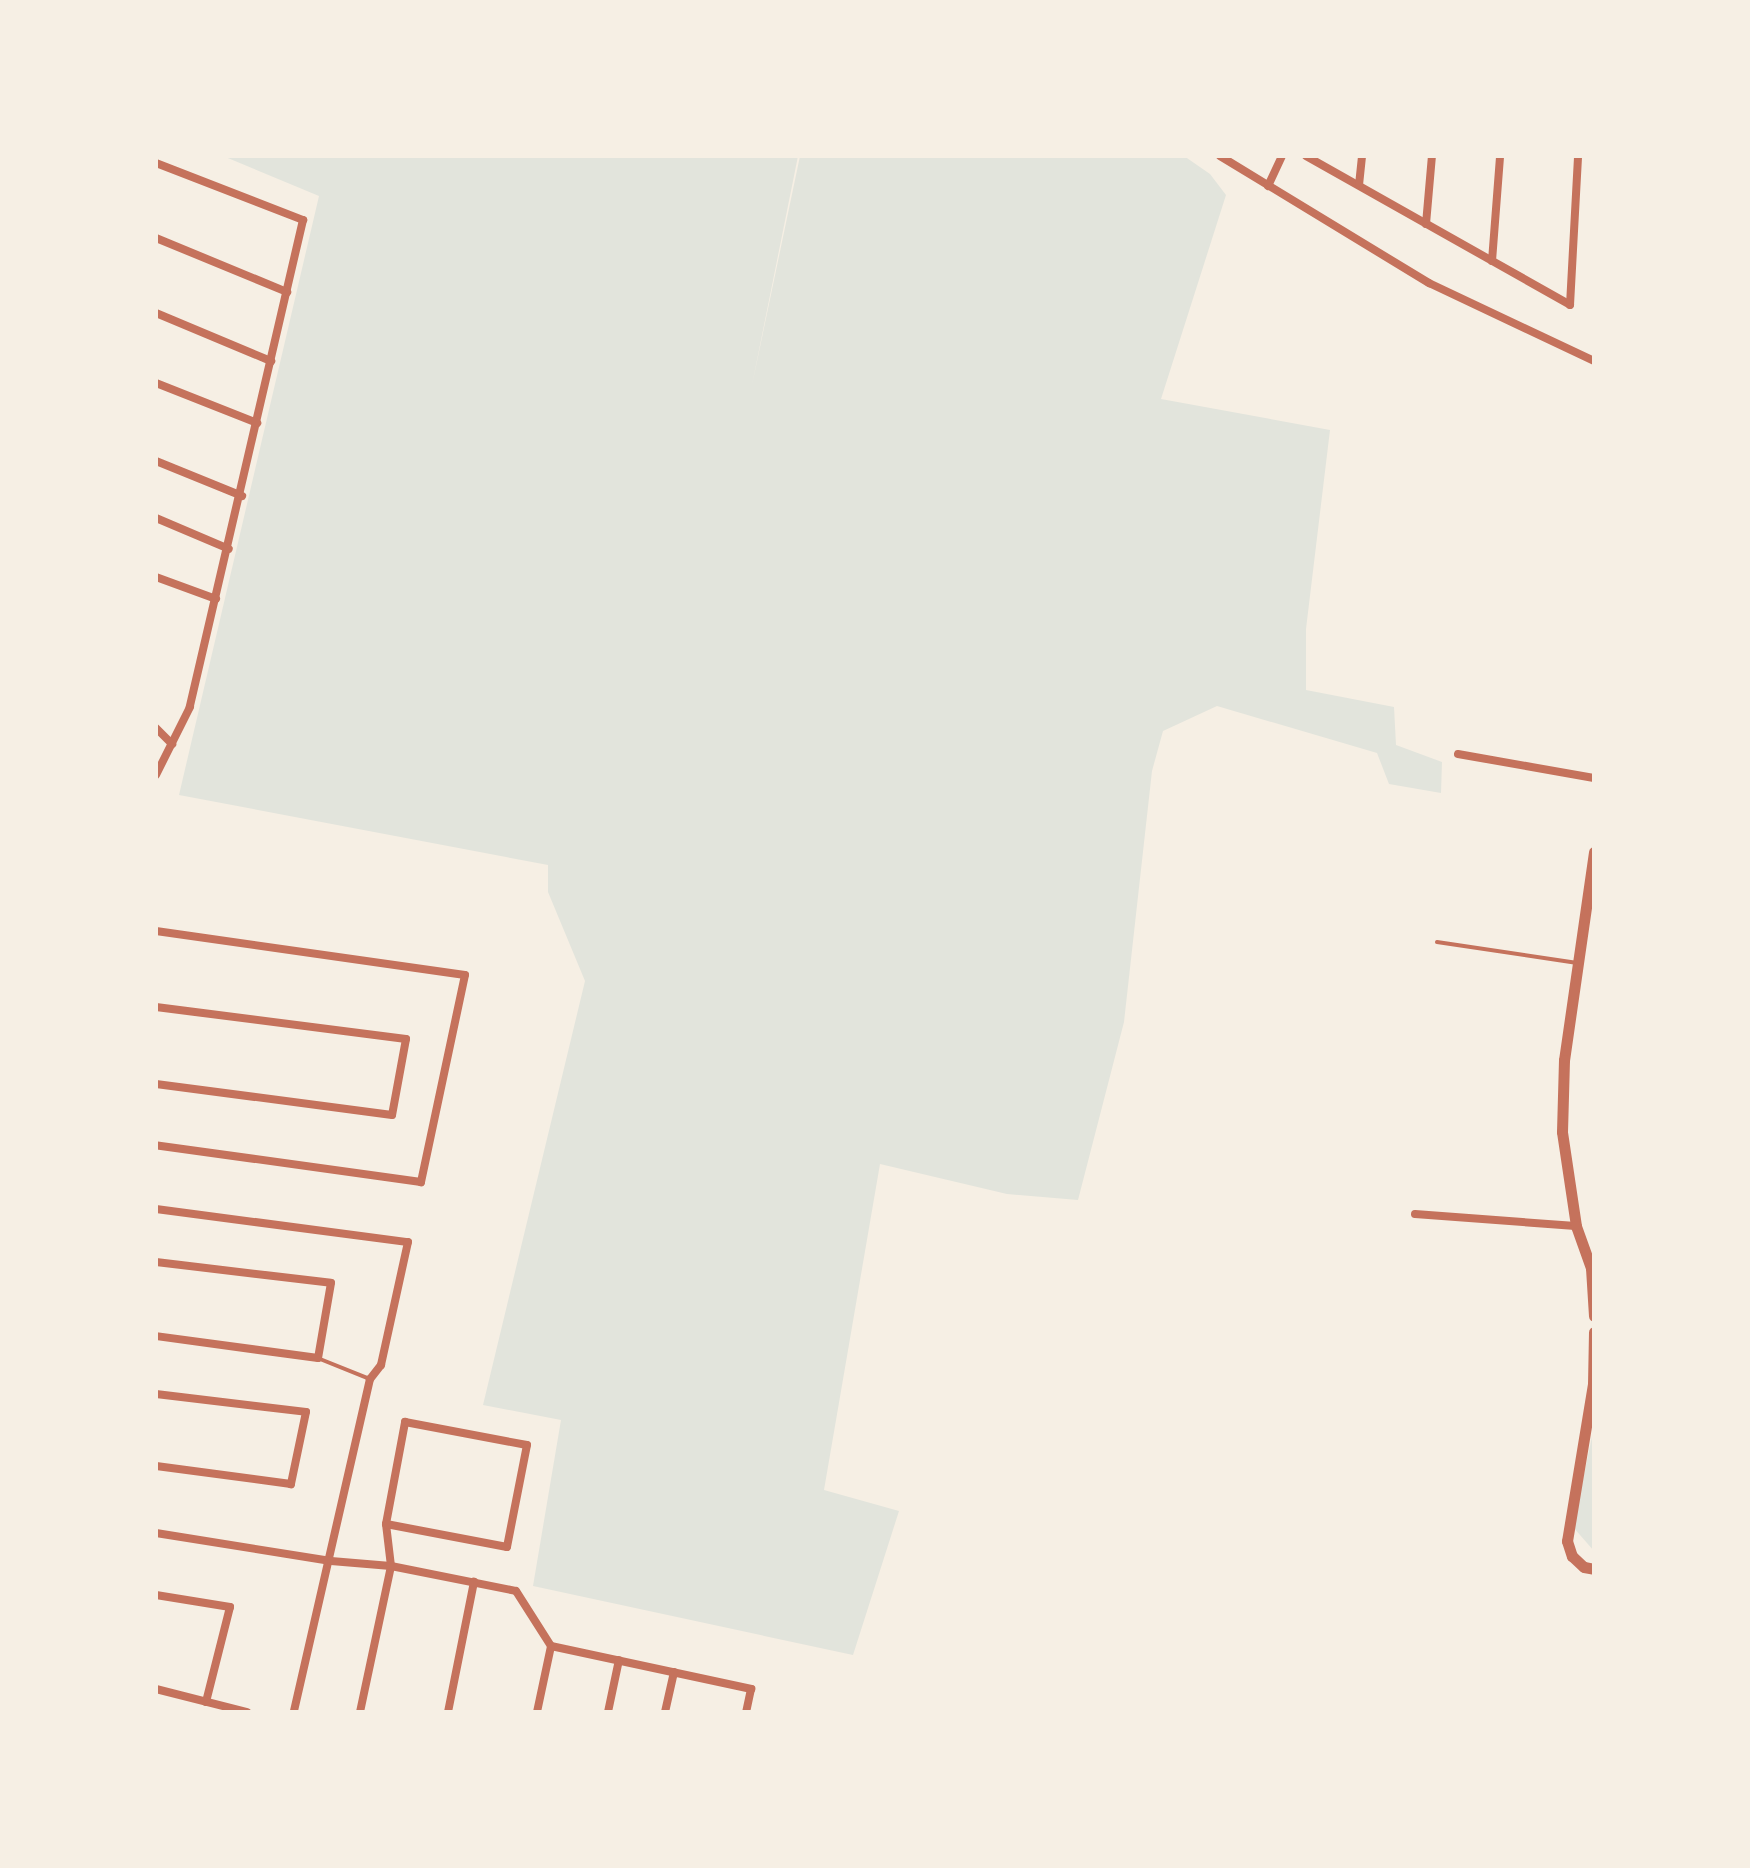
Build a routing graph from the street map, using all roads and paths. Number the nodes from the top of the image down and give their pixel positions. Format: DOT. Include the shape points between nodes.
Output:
graph roads {
  1 [pos="1220,156"];
  2 [pos="1282,156"];
  3 [pos="1306,156"];
  4 [pos="1362,156"];
  5 [pos="1432,156"];
  6 [pos="1500,156"];
  7 [pos="1578,156"];
  8 [pos="156,163"];
  9 [pos="1359,185"];
  10 [pos="1268,186"];
  11 [pos="1426,224"];
  12 [pos="156,238"];
  13 [pos="1492,261"];
  14 [pos="287,292"];
  15 [pos="156,313"];
  16 [pos="271,361"];
  17 [pos="1594,361"];
  18 [pos="156,383"];
  19 [pos="257,423"];
  20 [pos="156,461"];
  21 [pos="242,496"];
  22 [pos="156,518"];
  23 [pos="229,549"];
  24 [pos="156,577"];
  25 [pos="216,599"];
  26 [pos="156,728"];
  27 [pos="172,744"];
  28 [pos="1458,754"];
  29 [pos="156,775"];
  30 [pos="1594,778"];
  31 [pos="1594,852"];
  32 [pos="156,931"];
  33 [pos="1437,942"];
  34 [pos="1577,963"];
  35 [pos="156,1007"];
  36 [pos="156,1084"];
  37 [pos="156,1145"];
  38 [pos="156,1209"];
  39 [pos="1415,1214"];
  40 [pos="1576,1226"];
  41 [pos="156,1262"];
  42 [pos="1594,1316"];
  43 [pos="1594,1332"];
  44 [pos="156,1336"];
  45 [pos="318,1358"];
  46 [pos="370,1379"];
  47 [pos="1594,1384"];
  48 [pos="156,1394"];
  49 [pos="156,1466"];
  50 [pos="386,1524"];
  51 [pos="156,1533"];
  52 [pos="331,1561"];
  53 [pos="391,1566"];
  54 [pos="1594,1569"];
  55 [pos="474,1582"];
  56 [pos="156,1595"];
  57 [pos="551,1646"];
  58 [pos="619,1660"];
  59 [pos="674,1672"];
  60 [pos="156,1689"];
  61 [pos="206,1702"];
  62 [pos="247,1712"];
  63 [pos="294,1712"];
  64 [pos="360,1712"];
  65 [pos="448,1712"];
  66 [pos="537,1712"];
  67 [pos="608,1712"];
  68 [pos="665,1712"];
  69 [pos="746,1712"];
  1 -- 10 [label="street"];
  2 -- 10 [label="street"];
  3 -- 9 [label="street"];
  4 -- 9 [label="street"];
  5 -- 11 [label="street"];
  6 -- 13 [label="street"];
  7 -- 13 [label="street" via="1570,305"];
  8 -- 14 [label="street" via="303,220"];
  9 -- 11 [label="street"];
  10 -- 17 [label="street" via="1429,283"];
  11 -- 13 [label="street"];
  12 -- 14 [label="street"];
  14 -- 16 [label="street"];
  15 -- 16 [label="street"];
  16 -- 19 [label="street"];
  18 -- 19 [label="street"];
  19 -- 21 [label="street"];
  20 -- 21 [label="street"];
  21 -- 23 [label="street"];
  22 -- 23 [label="street"];
  23 -- 25 [label="street"];
  24 -- 25 [label="street"];
  25 -- 27 [label="street" via="190,707"];
  26 -- 27 [label="street"];
  27 -- 29 [label="street"];
  28 -- 30 [label="street"];
  31 -- 34 [label="street"];
  32 -- 37 [label="street" via="465,975 421,1182"];
  33 -- 34 [label="lane"];
  34 -- 40 [label="street" via="1564,1060 1562,1132"];
  35 -- 36 [label="street" via="406,1039 392,1115"];
  38 -- 46 [label="street" via="408,1242 381,1365"];
  39 -- 40 [label="street"];
  40 -- 42 [label="street" via="1591,1268"];
  41 -- 45 [label="street" via="331,1283"];
  43 -- 47 [label="street"];
  44 -- 45 [label="street"];
  45 -- 46 [label="lane"];
  46 -- 52 [label="street"];
  47 -- 54 [label="street" via="1567,1541 1572,1556"];
  48 -- 49 [label="street" via="306,1412 291,1484"];
  50 -- 50 [label="street" via="405,1422 527,1445 507,1547"];
  50 -- 53 [label="street"];
  51 -- 52 [label="street"];
  52 -- 53 [label="street"];
  52 -- 63 [label="street"];
  53 -- 55 [label="street"];
  53 -- 64 [label="street"];
  55 -- 57 [label="street" via="516,1591"];
  55 -- 65 [label="street"];
  56 -- 61 [label="street" via="230,1607"];
  57 -- 58 [label="street"];
  57 -- 66 [label="street"];
  58 -- 59 [label="street"];
  58 -- 67 [label="street"];
  59 -- 68 [label="street"];
  59 -- 69 [label="street" via="751,1689"];
  60 -- 61 [label="street"];
  61 -- 62 [label="street"];
}
